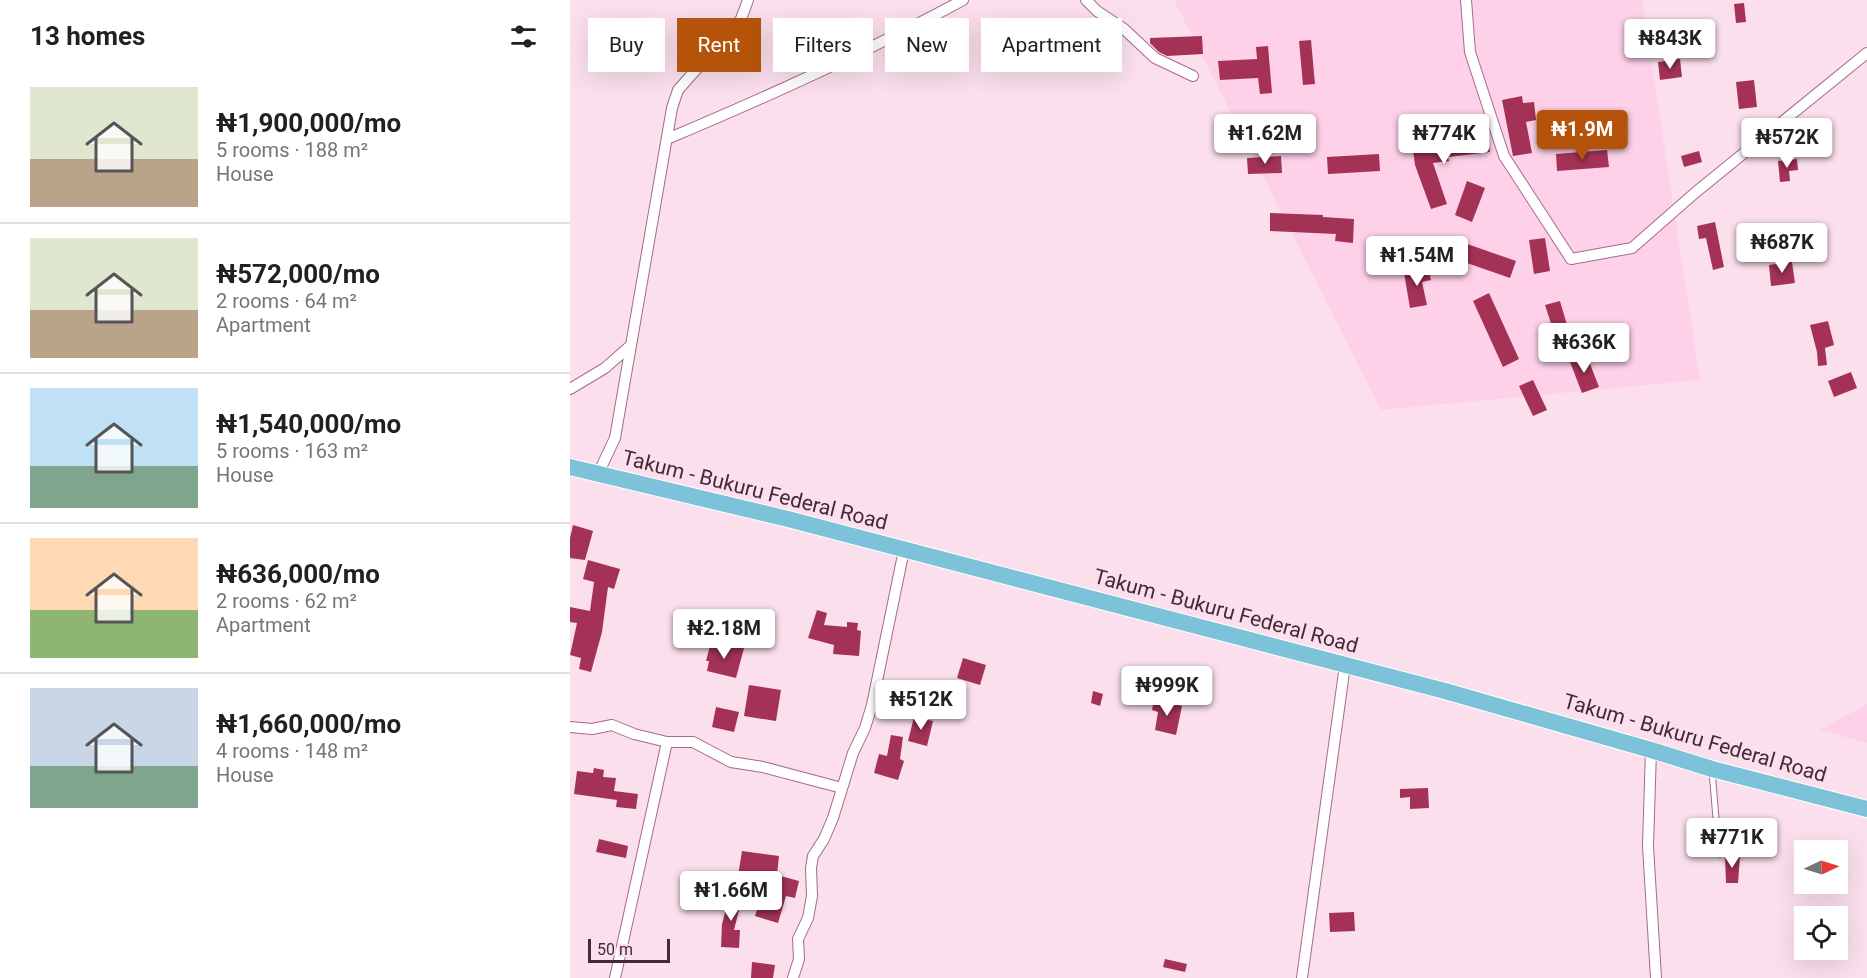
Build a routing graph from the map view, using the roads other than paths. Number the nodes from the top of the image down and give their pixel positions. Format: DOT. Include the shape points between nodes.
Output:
graph roads {
  1 [pos="748,0"];
  2 [pos="963,0"];
  3 [pos="1086,0"];
  4 [pos="1466,0"];
  5 [pos="1867,53"];
  6 [pos="1193,76"];
  7 [pos="667,139"];
  8 [pos="630,346"];
  9 [pos="570,389"];
  10 [pos="570,467"];
  11 [pos="597,474"];
  12 [pos="904,550"];
  13 [pos="1345,665"];
  14 [pos="570,727"];
  15 [pos="667,742"];
  16 [pos="1651,750"];
  17 [pos="1712,769"];
  18 [pos="842,788"];
  19 [pos="1867,809"];
  20 [pos="1719,854"];
  21 [pos="615,978"];
  22 [pos="794,978"];
  23 [pos="1302,978"];
  24 [pos="1656,978"];
  1 -- 7 [label="street" via="741,19 678,90"];
  2 -- 7 [label="street" via="826,69"];
  3 -- 6 [label="street" via="1124,28 1155,58"];
  4 -- 5 [label="street" via="1470,52 1504,156 1571,259 1632,248"];
  7 -- 8 [label="street"];
  8 -- 9 [label="street" via="605,368"];
  8 -- 11 [label="street" via="615,438"];
  10 -- 11 [label="main road, Takum - Bukuru Federal Road"];
  11 -- 12 [label="main road, Takum - Bukuru Federal Road"];
  12 -- 13 [label="main road, Takum - Bukuru Federal Road"];
  12 -- 18 [label="street" via="872,705"];
  13 -- 16 [label="main road, Takum - Bukuru Federal Road"];
  13 -- 23 [label="street"];
  14 -- 15 [label="street" via="592,729 612,724"];
  15 -- 18 [label="street" via="693,742 730,762"];
  15 -- 21 [label="street"];
  16 -- 17 [label="main road, Takum - Bukuru Federal Road"];
  16 -- 24 [label="street" via="1648,846"];
  17 -- 19 [label="main road, Takum - Bukuru Federal Road"];
  17 -- 20 [label="lane"];
  18 -- 22 [label="street" via="824,839 813,856 812,896 808,918 798,939 799,960"];
}
